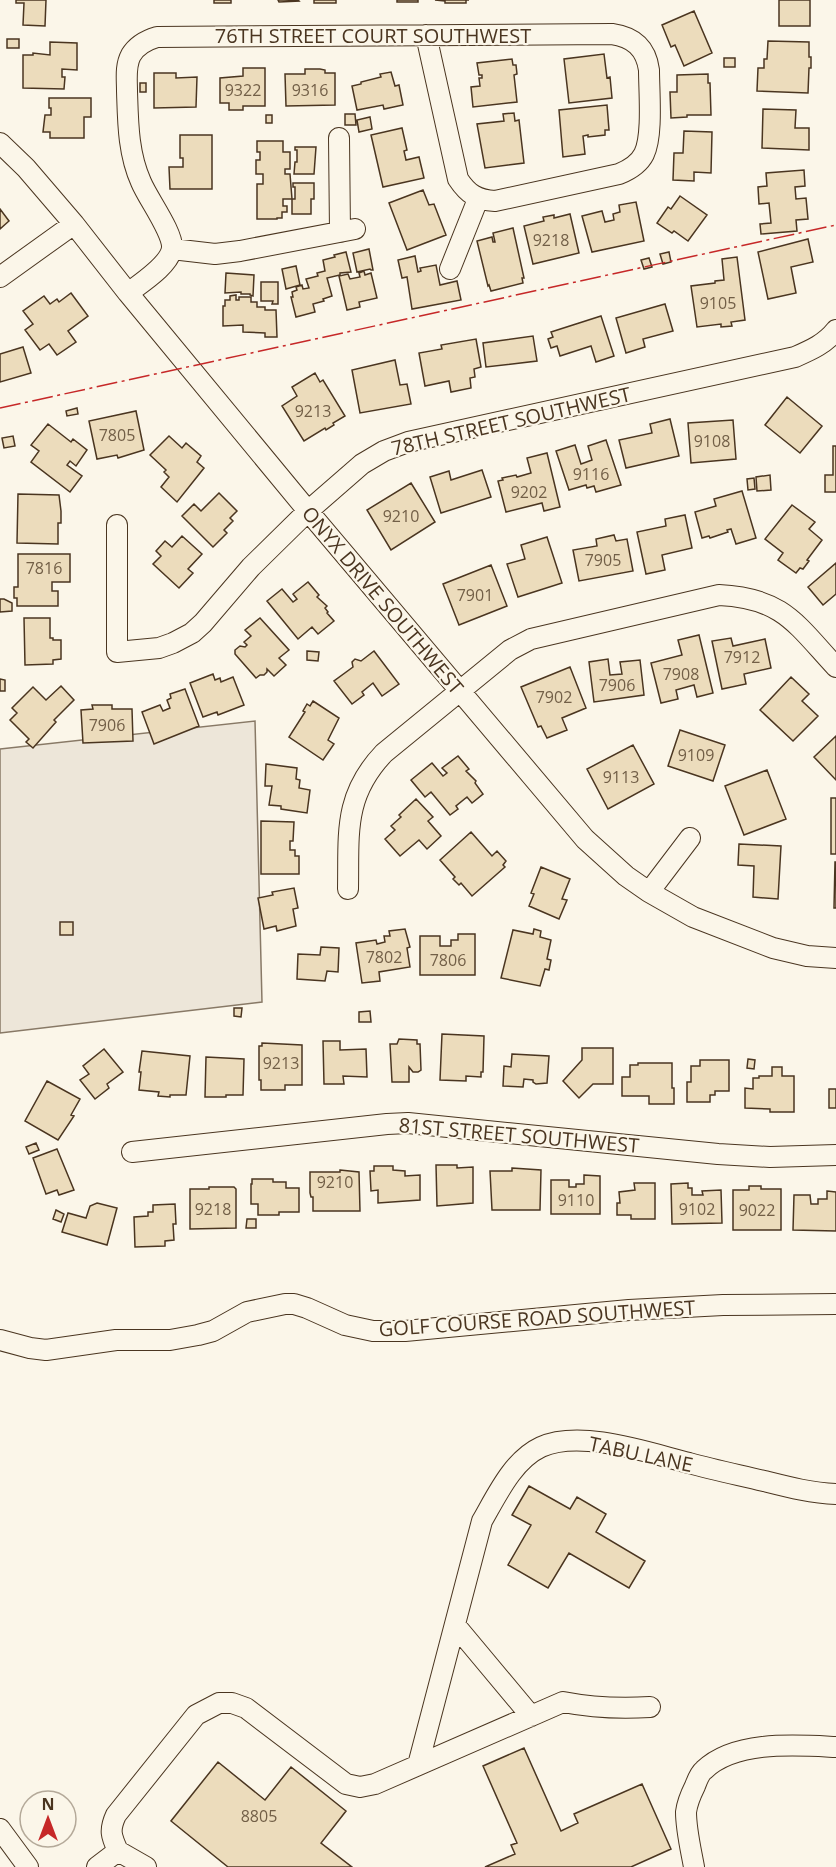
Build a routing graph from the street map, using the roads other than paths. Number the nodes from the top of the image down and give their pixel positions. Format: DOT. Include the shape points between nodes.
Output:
graph roads {
  1 [pos="426,35"];
  2 [pos="339,138"];
  3 [pos="0,143"];
  4 [pos="478,199"];
  5 [pos="74,224"];
  6 [pos="172,249"];
  7 [pos="450,269"];
  8 [pos="0,277"];
  9 [pos="128,293"];
  10 [pos="834,339"];
  11 [pos="308,511"];
  12 [pos="117,525"];
  13 [pos="836,668"];
  14 [pos="460,690"];
  15 [pos="690,838"];
  16 [pos="348,889"];
  17 [pos="649,892"];
  18 [pos="836,958"];
  19 [pos="132,1152"];
  20 [pos="836,1155"];
  21 [pos="836,1304"];
  22 [pos="0,1340"];
  23 [pos="836,1494"];
  24 [pos="455,1625"];
  25 [pos="650,1707"];
  26 [pos="531,1716"];
  27 [pos="836,1747"];
  28 [pos="418,1765"];
  29 [pos="0,1829"];
  30 [pos="118,1851"];
  31 [pos="28,1867"];
  32 [pos="96,1867"];
  33 [pos="146,1867"];
  34 [pos="694,1867"];
  1 -- 4 [label="street" via="458,179"];
  1 -- 4 [label="street, 76TH STREET COURT SOUTHWEST" via="612,33 633,40 647,61 648,142 644,155 629,170 495,201"];
  1 -- 6 [label="street, 76TH STREET COURT SOUTHWEST" via="157,37 136,48 127,66 131,147 141,182 171,238"];
  2 -- 6 [label="street" via="348,230 215,254"];
  3 -- 5 [label="street, ONYX DRIVE SOUTHWEST"];
  4 -- 7 [label="street"];
  5 -- 8 [label="street"];
  5 -- 9 [label="street, ONYX DRIVE SOUTHWEST"];
  6 -- 9 [label="street" via="161,267"];
  9 -- 11 [label="street, ONYX DRIVE SOUTHWEST"];
  10 -- 11 [label="street, 78TH STREET SOUTHWEST" via="795,357 408,442 362,464"];
  11 -- 12 [label="street, 78TH STREET SOUTHWEST" via="192,633 159,648 117,652"];
  11 -- 14 [label="street, ONYX DRIVE SOUTHWEST"];
  13 -- 14 [label="street" via="778,610 750,598 719,595 531,639 510,650"];
  14 -- 16 [label="street" via="384,753 359,788 349,821"];
  14 -- 17 [label="street, ONYX DRIVE SOUTHWEST" via="585,839"];
  15 -- 17 [label="street"];
  17 -- 18 [label="street, ONYX DRIVE SOUTHWEST" via="693,917 764,945 807,956"];
  19 -- 20 [label="street, 81ST STREET SOUTHWEST" via="408,1123 718,1154"];
  21 -- 22 [label="street, GOLF COURSE ROAD SOUTHWEST" via="629,1310 373,1331 285,1304 247,1312 213,1330 170,1340 116,1340 46,1350"];
  23 -- 24 [label="street, TABU LANE" via="814,1493 613,1444 560,1442 540,1447 520,1462 482,1521"];
  24 -- 26 [label="street"];
  24 -- 28 [label="street, TABU LANE"];
  25 -- 26 [label="street" via="618,1709 563,1702"];
  26 -- 28 [label="street"];
  27 -- 34 [label="street" via="771,1745 717,1760 702,1772 686,1811"];
  28 -- 30 [label="street" via="375,1784 346,1784 246,1708 219,1703 196,1715 116,1815 111,1826"];
  29 -- 31 [label="street"];
  30 -- 32 [label="street"];
  30 -- 33 [label="street"];
}
